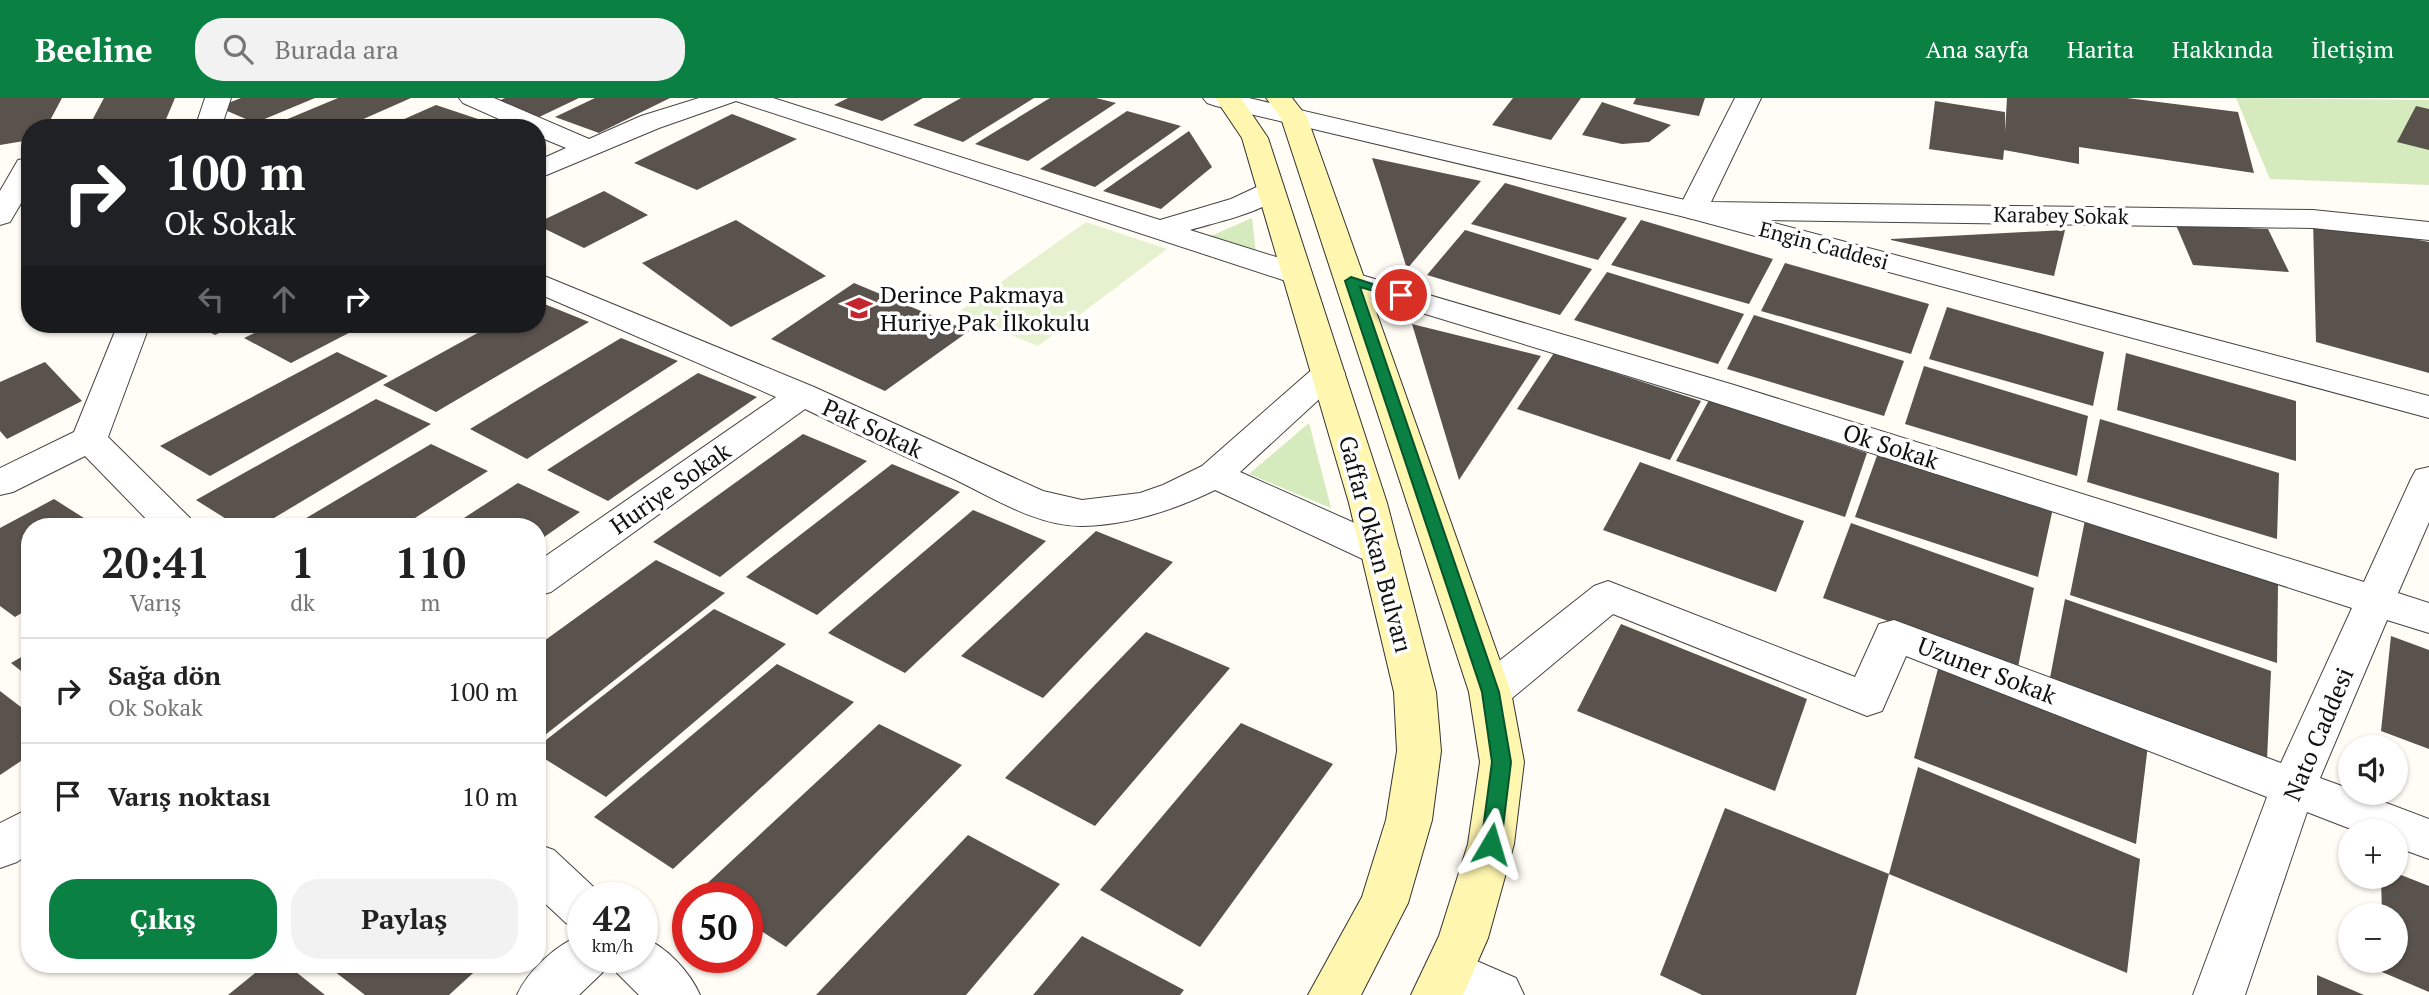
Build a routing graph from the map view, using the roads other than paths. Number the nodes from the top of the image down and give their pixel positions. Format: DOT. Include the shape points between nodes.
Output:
graph roads {
  1 [pos="218,98"];
  2 [pos="472,98"];
  3 [pos="725,98"];
  4 [pos="747,98"];
  5 [pos="1748,98"];
  6 [pos="1229,99"];
  7 [pos="1287,107"];
  8 [pos="211,119"];
  9 [pos="521,119"];
  10 [pos="546,130"];
  11 [pos="588,148"];
  12 [pos="21,167"];
  13 [pos="546,167"];
  14 [pos="0,170"];
  15 [pos="21,180"];
  16 [pos="1271,191"];
  17 [pos="1692,210"];
  18 [pos="0,216"];
  19 [pos="1159,230"];
  20 [pos="2429,231"];
  21 [pos="1297,274"];
  22 [pos="1351,281"];
  23 [pos="546,286"];
  24 [pos="130,333"];
  25 [pos="1328,373"];
  26 [pos="802,395"];
  27 [pos="2429,407"];
  28 [pos="89,439"];
  29 [pos="1215,475"];
  30 [pos="2429,479"];
  31 [pos="0,483"];
  32 [pos="168,518"];
  33 [pos="1381,551"];
  34 [pos="546,576"];
  35 [pos="2376,601"];
  36 [pos="2429,618"];
  37 [pos="1490,692"];
  38 [pos="2293,787"];
  39 [pos="21,834"];
  40 [pos="2429,839"];
  41 [pos="0,848"];
  42 [pos="546,874"];
  43 [pos="567,893"];
  44 [pos="567,973"];
  45 [pos="651,973"];
  46 [pos="1443,984"];
  47 [pos="543,995"];
  48 [pos="674,995"];
  49 [pos="1334,995"];
  50 [pos="1498,995"];
  51 [pos="2219,995"];
  1 -- 8 [label="street"];
  2 -- 9 [label="street"];
  3 -- 11 [label="street" via="681,110"];
  4 -- 19 [label="street"];
  5 -- 17 [label="street"];
  6 -- 7 [label="street, Engin Caddesi"];
  6 -- 16 [label="main road, Gaffar Okkan Bulvarı" via="1255,138"];
  7 -- 17 [label="street, Engin Caddesi"];
  7 -- 22 [label="main road"];
  10 -- 11 [label="street"];
  11 -- 13 [label="street"];
  12 -- 14 [label="street"];
  15 -- 18 [label="street"];
  16 -- 19 [label="street"];
  16 -- 21 [label="main road, Gaffar Okkan Bulvarı"];
  17 -- 20 [label="street, Karabey Sokak" via="2312,219"];
  17 -- 27 [label="street, Engin Caddesi"];
  19 -- 21 [label="street"];
  21 -- 25 [label="main road, Gaffar Okkan Bulvarı"];
  22 -- 35 [label="street, Ok Sokak" via="1722,393"];
  22 -- 37 [label="main road"];
  23 -- 26 [label="street, Pak Sokak"];
  24 -- 28 [label="street"];
  25 -- 29 [label="street, Pak Sokak"];
  25 -- 33 [label="main road, Gaffar Okkan Bulvarı"];
  26 -- 29 [label="street, Pak Sokak" via="1059,510 1082,513 1143,505"];
  26 -- 34 [label="street, Huriye Sokak"];
  28 -- 31 [label="street"];
  28 -- 32 [label="street"];
  29 -- 33 [label="street"];
  30 -- 35 [label="street, Nato Caddesi"];
  33 -- 49 [label="main road, Gaffar Okkan Bulvarı" via="1415,692 1419,751 1409,820 1384,903"];
  35 -- 36 [label="street, Ok Sokak"];
  35 -- 38 [label="street, Nato Caddesi"];
  37 -- 38 [label="street, Uzuner Sokak" via="1608,596 1867,699 1894,635"];
  37 -- 46 [label="main road" via="1502,762 1491,844 1463,938"];
  38 -- 40 [label="street, Uzuner Sokak"];
  38 -- 51 [label="street, Nato Caddesi"];
  39 -- 41 [label="street"];
  42 -- 43 [label="street"];
  44 -- 47 [label="street"];
  45 -- 48 [label="street"];
  46 -- 50 [label="street"];
}
